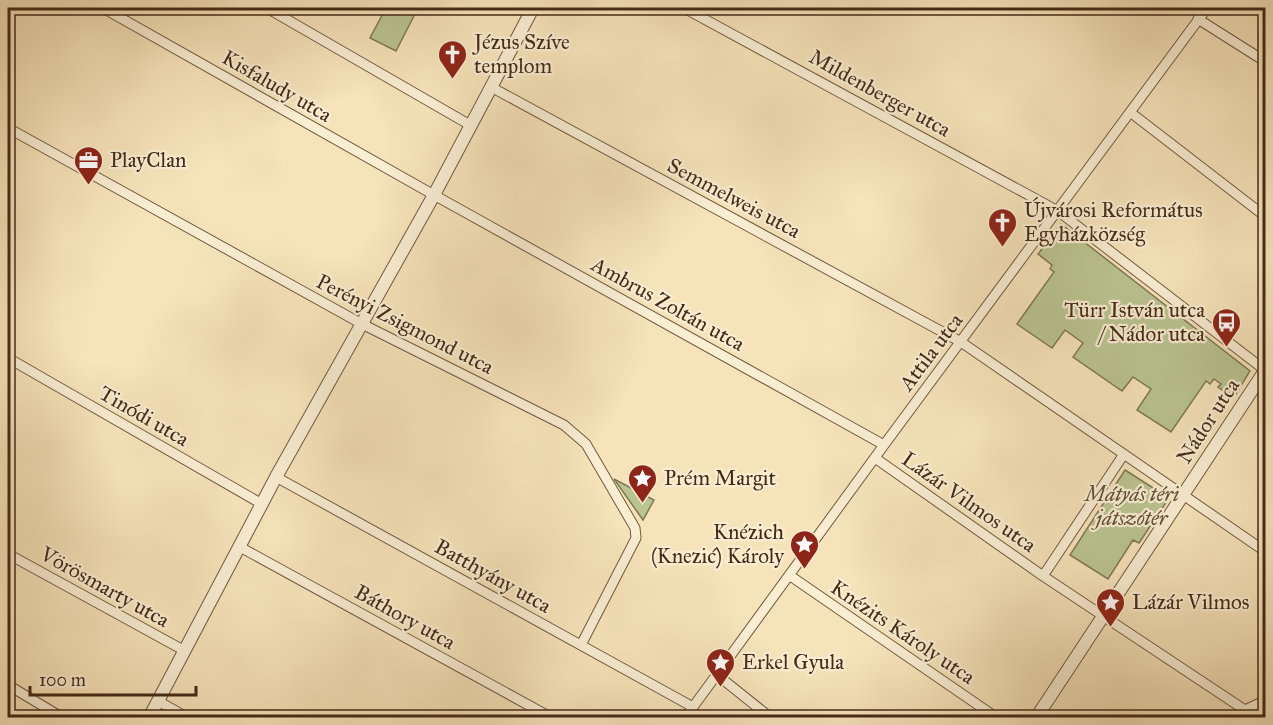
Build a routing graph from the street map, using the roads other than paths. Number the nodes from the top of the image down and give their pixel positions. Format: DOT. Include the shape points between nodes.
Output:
graph roads {
  1 [pos="103,8"];
  2 [pos="267,8"];
  3 [pos="533,8"];
  4 [pos="684,8"];
  5 [pos="1207,8"];
  6 [pos="1198,20"];
  7 [pos="1266,62"];
  8 [pos="491,87"];
  9 [pos="1130,112"];
  10 [pos="470,125"];
  11 [pos="8,128"];
  12 [pos="434,195"];
  13 [pos="1058,211"];
  14 [pos="1266,217"];
  15 [pos="362,324"];
  16 [pos="961,342"];
  17 [pos="8,358"];
  18 [pos="1265,370"];
  19 [pos="884,445"];
  20 [pos="1124,454"];
  21 [pos="874,458"];
  22 [pos="276,477"];
  23 [pos="1183,495"];
  24 [pos="262,504"];
  25 [pos="240,547"];
  26 [pos="1266,552"];
  27 [pos="8,554"];
  28 [pos="789,575"];
  29 [pos="1043,576"];
  30 [pos="1104,616"];
  31 [pos="581,645"];
  32 [pos="185,651"];
  33 [pos="716,674"];
  34 [pos="8,685"];
  35 [pos="1266,700"];
  36 [pos="158,701"];
  37 [pos="693,707"];
  38 [pos="1242,714"];
  39 [pos="63,717"];
  40 [pos="149,717"];
  41 [pos="188,717"];
  42 [pos="552,717"];
  43 [pos="685,717"];
  44 [pos="771,717"];
  45 [pos="997,717"];
  46 [pos="1036,717"];
  47 [pos="1257,717"];
  1 -- 12 [label="street, Kisfaludy utca"];
  2 -- 10 [label="street"];
  3 -- 8 [label="street"];
  4 -- 13 [label="street, Mildenberger utca"];
  5 -- 6 [label="street, Attila utca"];
  6 -- 7 [label="street"];
  6 -- 9 [label="street, Attila utca"];
  8 -- 10 [label="street"];
  8 -- 16 [label="street, Semmelweis utca"];
  9 -- 13 [label="street, Attila utca"];
  9 -- 14 [label="street"];
  10 -- 12 [label="street"];
  11 -- 15 [label="street, Perényi Zsigmond utca"];
  12 -- 15 [label="street"];
  12 -- 19 [label="street, Ambrus Zoltán utca"];
  13 -- 16 [label="street, Attila utca"];
  13 -- 18 [label="street, Mildenberger utca"];
  15 -- 22 [label="street"];
  15 -- 31 [label="street, Perényi Zsigmond utca" via="564,424 586,444 635,528 636,538"];
  16 -- 19 [label="street, Attila utca"];
  16 -- 20 [label="street, Semmelweis utca"];
  17 -- 24 [label="street, Tinódi utca"];
  18 -- 23 [label="street, Nádor utca"];
  19 -- 21 [label="street, Attila utca"];
  20 -- 23 [label="street, Semmelweis utca"];
  20 -- 29 [label="street"];
  21 -- 28 [label="street, Attila utca"];
  21 -- 29 [label="street, Lázár Vilmos utca"];
  22 -- 24 [label="street"];
  22 -- 31 [label="street, Batthyány utca"];
  23 -- 26 [label="street, Semmelweis utca"];
  23 -- 30 [label="street, Nádor utca"];
  24 -- 25 [label="street"];
  25 -- 32 [label="street"];
  25 -- 42 [label="street, Báthory utca"];
  27 -- 32 [label="street, Vörösmarty utca"];
  28 -- 33 [label="street, Attila utca"];
  28 -- 45 [label="street, Knézits Károly utca"];
  29 -- 30 [label="street, Lázár Vilmos utca"];
  30 -- 38 [label="street"];
  30 -- 46 [label="street"];
  31 -- 37 [label="street, Batthyány utca"];
  32 -- 36 [label="street"];
  33 -- 37 [label="street, Attila utca"];
  33 -- 44 [label="street"];
  34 -- 39 [label="street"];
  35 -- 38 [label="street"];
  36 -- 40 [label="street"];
  36 -- 41 [label="street"];
  37 -- 43 [label="street, Attila utca"];
  38 -- 47 [label="street"];
}
